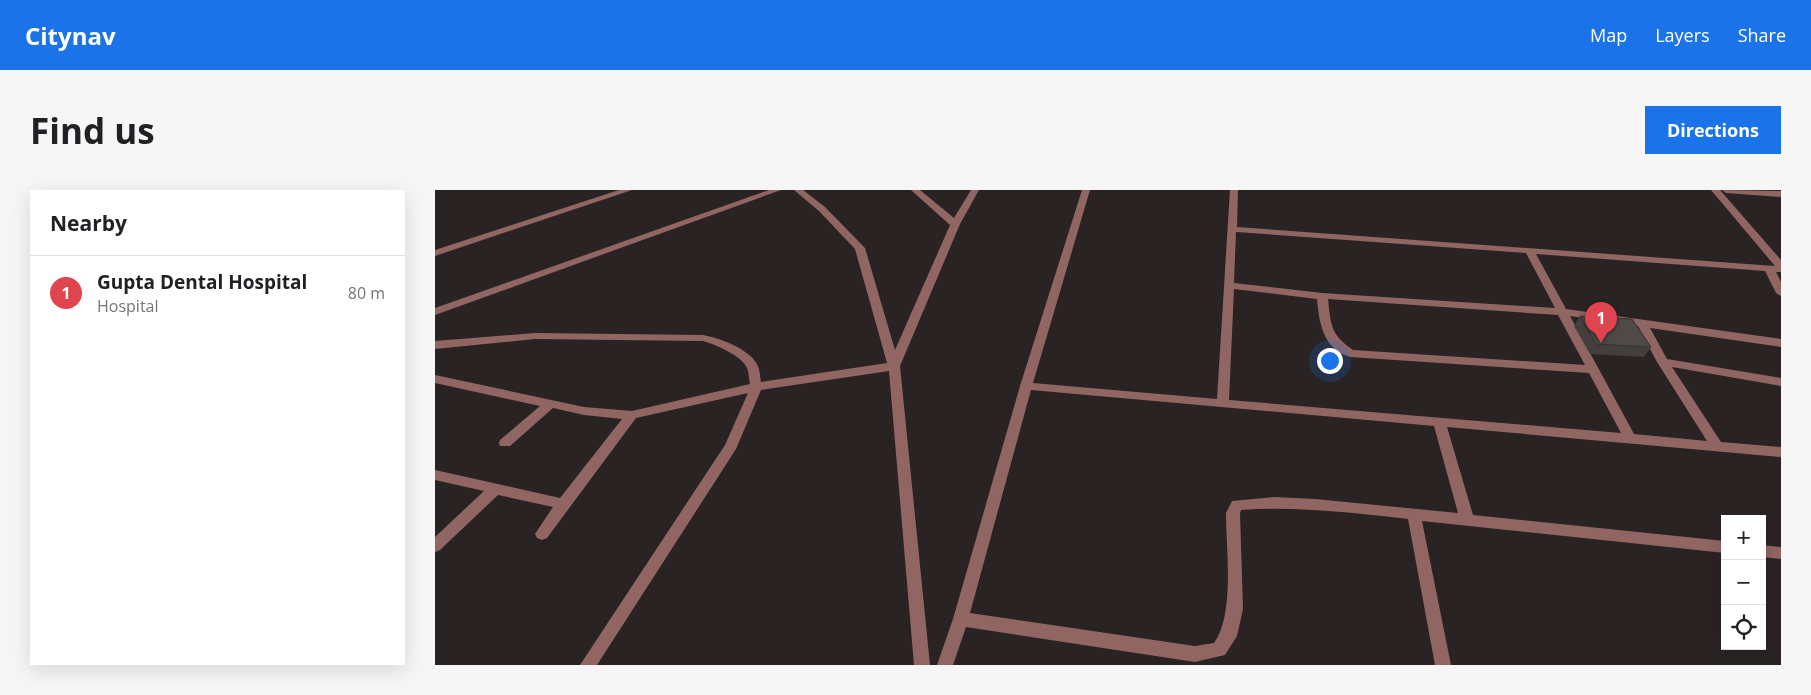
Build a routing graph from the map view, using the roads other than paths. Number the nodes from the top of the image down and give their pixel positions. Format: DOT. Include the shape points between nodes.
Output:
graph roads {
  1 [pos="628,190"];
  2 [pos="777,190"];
  3 [pos="797,190"];
  4 [pos="915,190"];
  5 [pos="975,190"];
  6 [pos="1086,190"];
  7 [pos="1234,190"];
  8 [pos="1715,190"];
  9 [pos="1726,190"];
  10 [pos="1781,194"];
  11 [pos="955,224"];
  12 [pos="1233,229"];
  13 [pos="435,252"];
  14 [pos="1530,252"];
  15 [pos="1781,267"];
  16 [pos="1769,268"];
  17 [pos="1230,286"];
  18 [pos="1781,293"];
  19 [pos="1322,296"];
  20 [pos="435,312"];
  21 [pos="1563,312"];
  22 [pos="1641,322"];
  23 [pos="1781,343"];
  24 [pos="435,345"];
  25 [pos="1663,362"];
  26 [pos="894,366"];
  27 [pos="1591,369"];
  28 [pos="435,379"];
  29 [pos="1781,382"];
  30 [pos="1027,386"];
  31 [pos="756,387"];
  32 [pos="1223,403"];
  33 [pos="550,404"];
  34 [pos="632,415"];
  35 [pos="1439,422"];
  36 [pos="1630,439"];
  37 [pos="505,443"];
  38 [pos="1718,447"];
  39 [pos="1781,452"];
  40 [pos="435,475"];
  41 [pos="494,490"];
  42 [pos="563,504"];
  43 [pos="1414,514"];
  44 [pos="1467,519"];
  45 [pos="542,534"];
  46 [pos="435,546"];
  47 [pos="1721,547"];
  48 [pos="1766,551"];
  49 [pos="1781,553"];
  50 [pos="961,619"];
  51 [pos="588,665"];
  52 [pos="922,665"];
  53 [pos="945,665"];
  54 [pos="1443,665"];
  1 -- 13 [label="street"];
  2 -- 20 [label="street"];
  3 -- 26 [label="street" via="823,209 860,248"];
  4 -- 11 [label="street"];
  5 -- 11 [label="street"];
  6 -- 30 [label="street"];
  7 -- 12 [label="street"];
  8 -- 15 [label="street"];
  9 -- 10 [label="street"];
  11 -- 26 [label="street"];
  12 -- 14 [label="street"];
  12 -- 17 [label="street"];
  14 -- 16 [label="street"];
  14 -- 21 [label="street"];
  15 -- 16 [label="street"];
  16 -- 18 [label="street"];
  17 -- 19 [label="street"];
  17 -- 32 [label="street"];
  19 -- 21 [label="street"];
  19 -- 27 [label="street" via="1326,334 1350,353"];
  21 -- 22 [label="street"];
  21 -- 27 [label="street"];
  22 -- 23 [label="street"];
  22 -- 25 [label="street"];
  24 -- 31 [label="street" via="535,336 703,338 737,352 752,366"];
  25 -- 29 [label="street"];
  25 -- 38 [label="street"];
  26 -- 31 [label="street"];
  26 -- 52 [label="street"];
  27 -- 36 [label="street"];
  28 -- 33 [label="street"];
  30 -- 32 [label="street"];
  30 -- 50 [label="street"];
  31 -- 34 [label="street"];
  31 -- 51 [label="street" via="731,446"];
  32 -- 35 [label="street"];
  33 -- 34 [label="street"];
  33 -- 37 [label="street"];
  34 -- 42 [label="street"];
  35 -- 36 [label="street"];
  35 -- 44 [label="street"];
  36 -- 38 [label="street"];
  38 -- 39 [label="street"];
  40 -- 41 [label="street"];
  41 -- 42 [label="street"];
  41 -- 46 [label="street"];
  42 -- 45 [label="street"];
  43 -- 44 [label="street"];
  43 -- 50 [label="street" via="1315,504 1274,502 1237,505 1233,513 1235,609 1229,636 1219,650 1195,654"];
  43 -- 54 [label="street"];
  44 -- 47 [label="street"];
  48 -- 49 [label="street"];
  50 -- 53 [label="street"];
}
